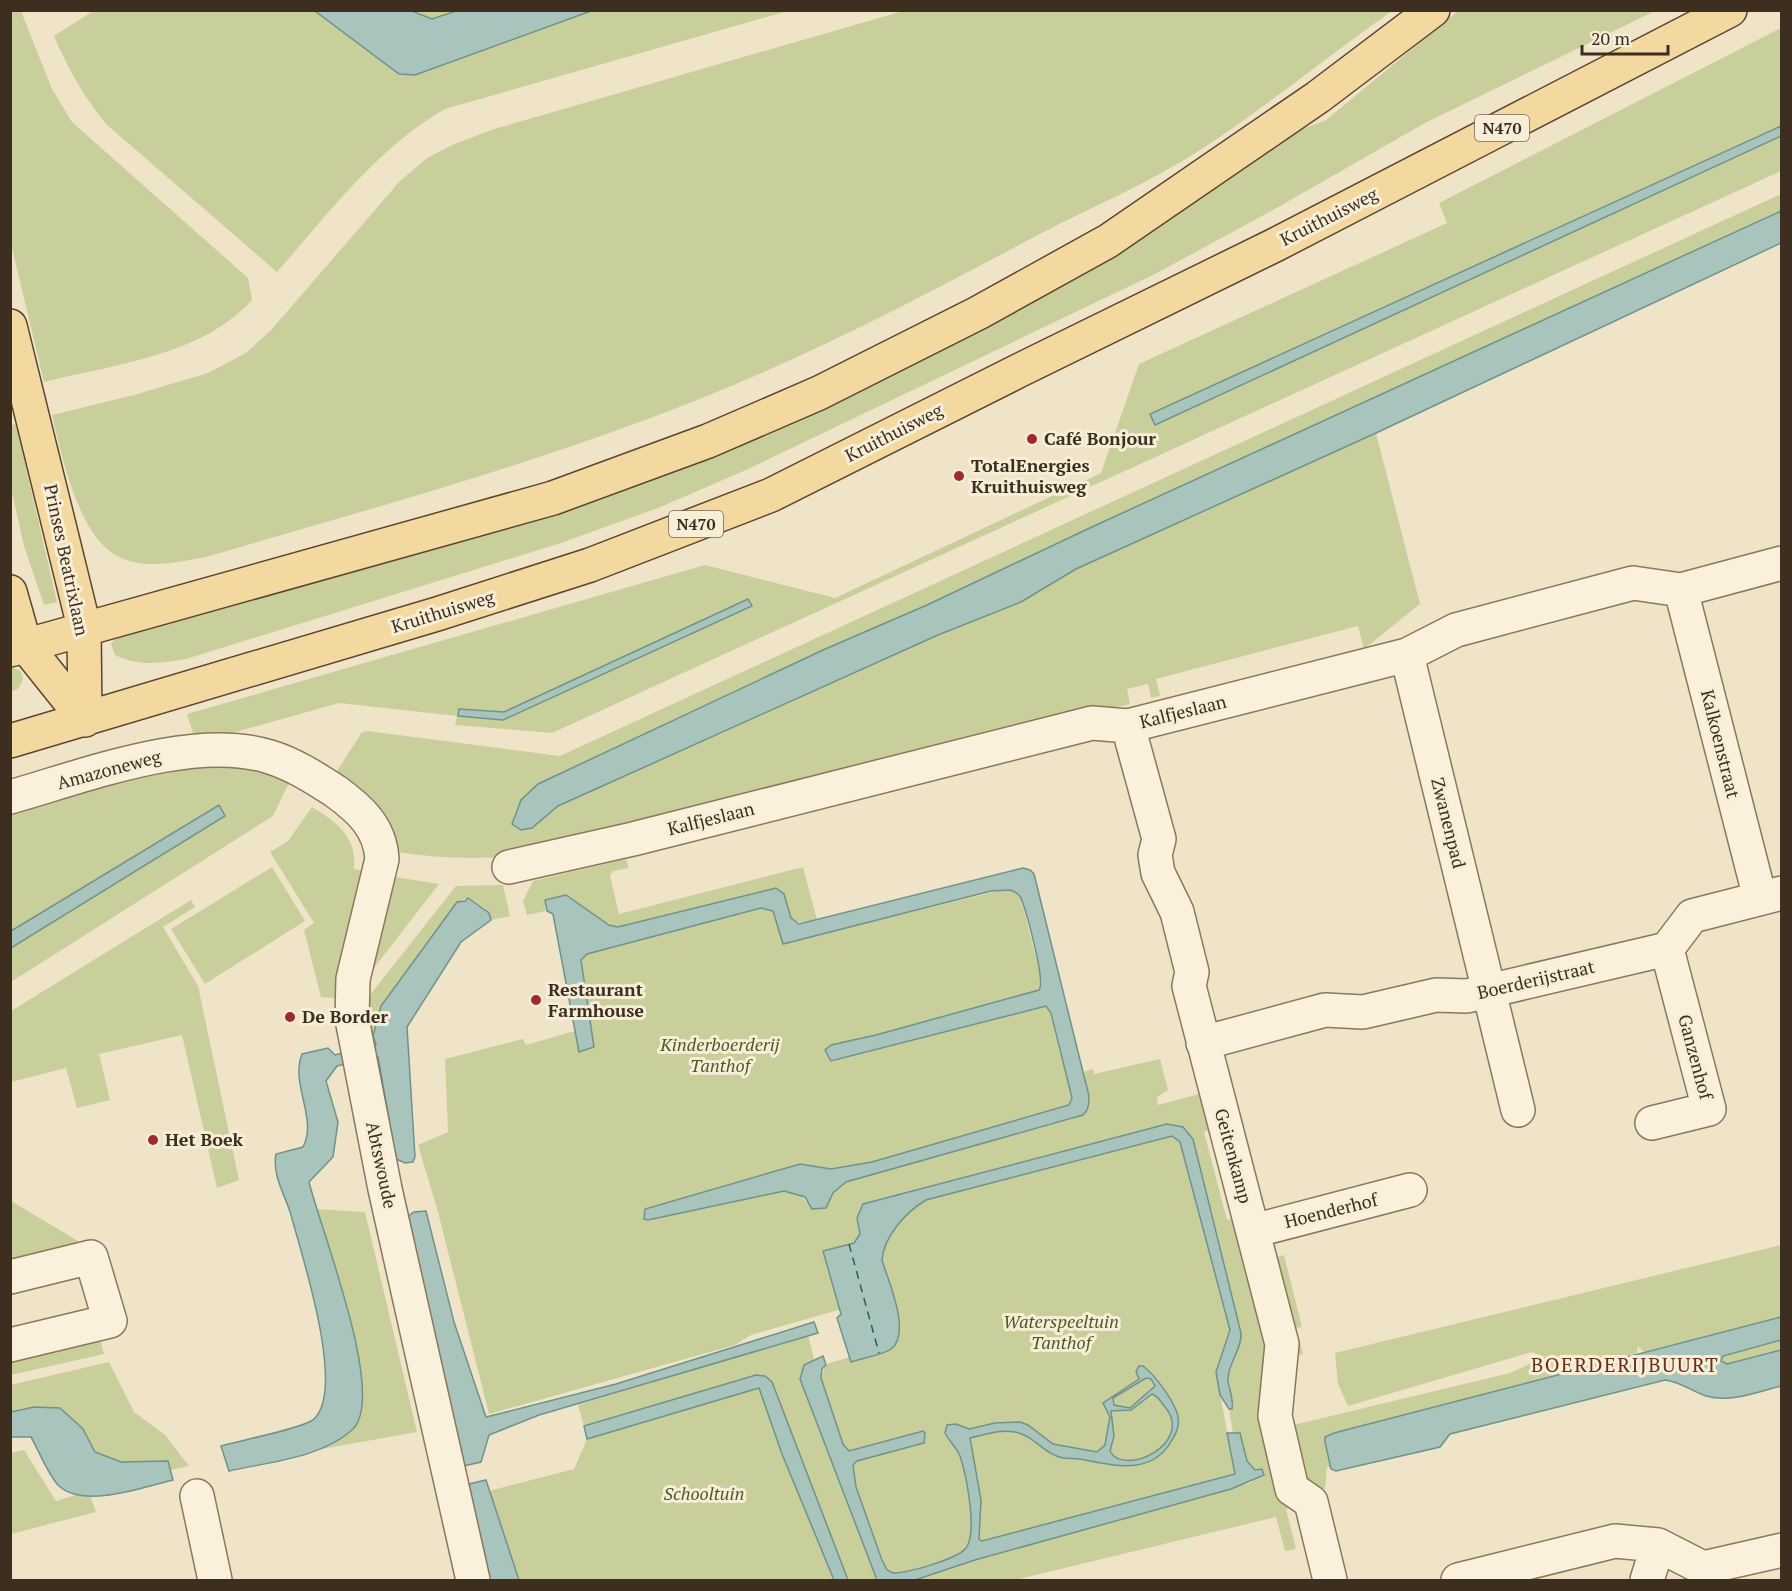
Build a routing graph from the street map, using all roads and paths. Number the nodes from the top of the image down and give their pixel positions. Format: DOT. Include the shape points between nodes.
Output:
graph roads {
  1 [pos="1433,10"];
  2 [pos="1730,10"];
  3 [pos="10,326"];
  4 [pos="1782,563"];
  5 [pos="1681,590"];
  6 [pos="10,592"];
  7 [pos="84,627"];
  8 [pos="18,648"];
  9 [pos="1407,655"];
  10 [pos="85,720"];
  11 [pos="1128,726"];
  12 [pos="10,741"];
  13 [pos="313,776"];
  14 [pos="10,796"];
  15 [pos="508,867"];
  16 [pos="1771,895"];
  17 [pos="1667,949"];
  18 [pos="1489,991"];
  19 [pos="1203,1043"];
  20 [pos="1518,1110"];
  21 [pos="1652,1123"];
  22 [pos="1410,1190"];
  23 [pos="1253,1231"];
  24 [pos="10,1277"];
  25 [pos="10,1345"];
  26 [pos="197,1496"];
  27 [pos="1658,1545"];
  28 [pos="1782,1550"];
  29 [pos="215,1581"];
  30 [pos="473,1581"];
  31 [pos="1330,1581"];
  32 [pos="1458,1581"];
  33 [pos="1647,1581"];
  1 -- 7 [label="main road" via="1318,97 1108,241 978,313 819,393 708,441 553,498"];
  2 -- 10 [label="main road, Kruithuisweg / N470" via="1275,246 771,495 590,565"];
  3 -- 7 [label="main road, Prinses Beatrixlaan"];
  4 -- 5 [label="street, Kalfjeslaan"];
  5 -- 9 [label="street, Kalfjeslaan" via="1633,583 1456,630"];
  5 -- 16 [label="street, Kalkoenstraat"];
  6 -- 8 [label="main road"];
  7 -- 8 [label="main road"];
  7 -- 10 [label="main road, Prinses Beatrixlaan"];
  8 -- 10 [label="main road"];
  9 -- 11 [label="street, Kalfjeslaan"];
  9 -- 18 [label="street, Zwanenpad"];
  10 -- 12 [label="main road, Kruithuisweg / N470"];
  11 -- 15 [label="street, Kalfjeslaan" via="1092,723"];
  11 -- 19 [label="street, Geitenkamp" via="1159,839 1155,855 1158,873 1177,912 1192,972 1189,986"];
  13 -- 14 [label="street, Amazoneweg" via="270,756 219,750 160,754"];
  13 -- 30 [label="street, Abtswoude" via="353,804 381,842 380,876 353,979 352,1019 385,1190"];
  16 -- 17 [label="street" via="1692,916"];
  17 -- 18 [label="street, Boerderijstraat"];
  17 -- 21 [label="street, Ganzenhof" via="1709,1109"];
  18 -- 19 [label="street, Boerderijstraat" via="1467,996 1436,995 1364,1012 1325,1010"];
  18 -- 20 [label="street, Zwanenpad"];
  19 -- 23 [label="street, Geitenkamp"];
  22 -- 23 [label="street, Hoenderhof"];
  23 -- 31 [label="street, Geitenkamp" via="1282,1344 1275,1416 1292,1489 1311,1502"];
  24 -- 25 [label="street" via="91,1257 110,1321"];
  26 -- 29 [label="street"];
  27 -- 28 [label="street" via="1704,1568"];
  27 -- 32 [label="street" via="1615,1541"];
  27 -- 33 [label="street"];
}
